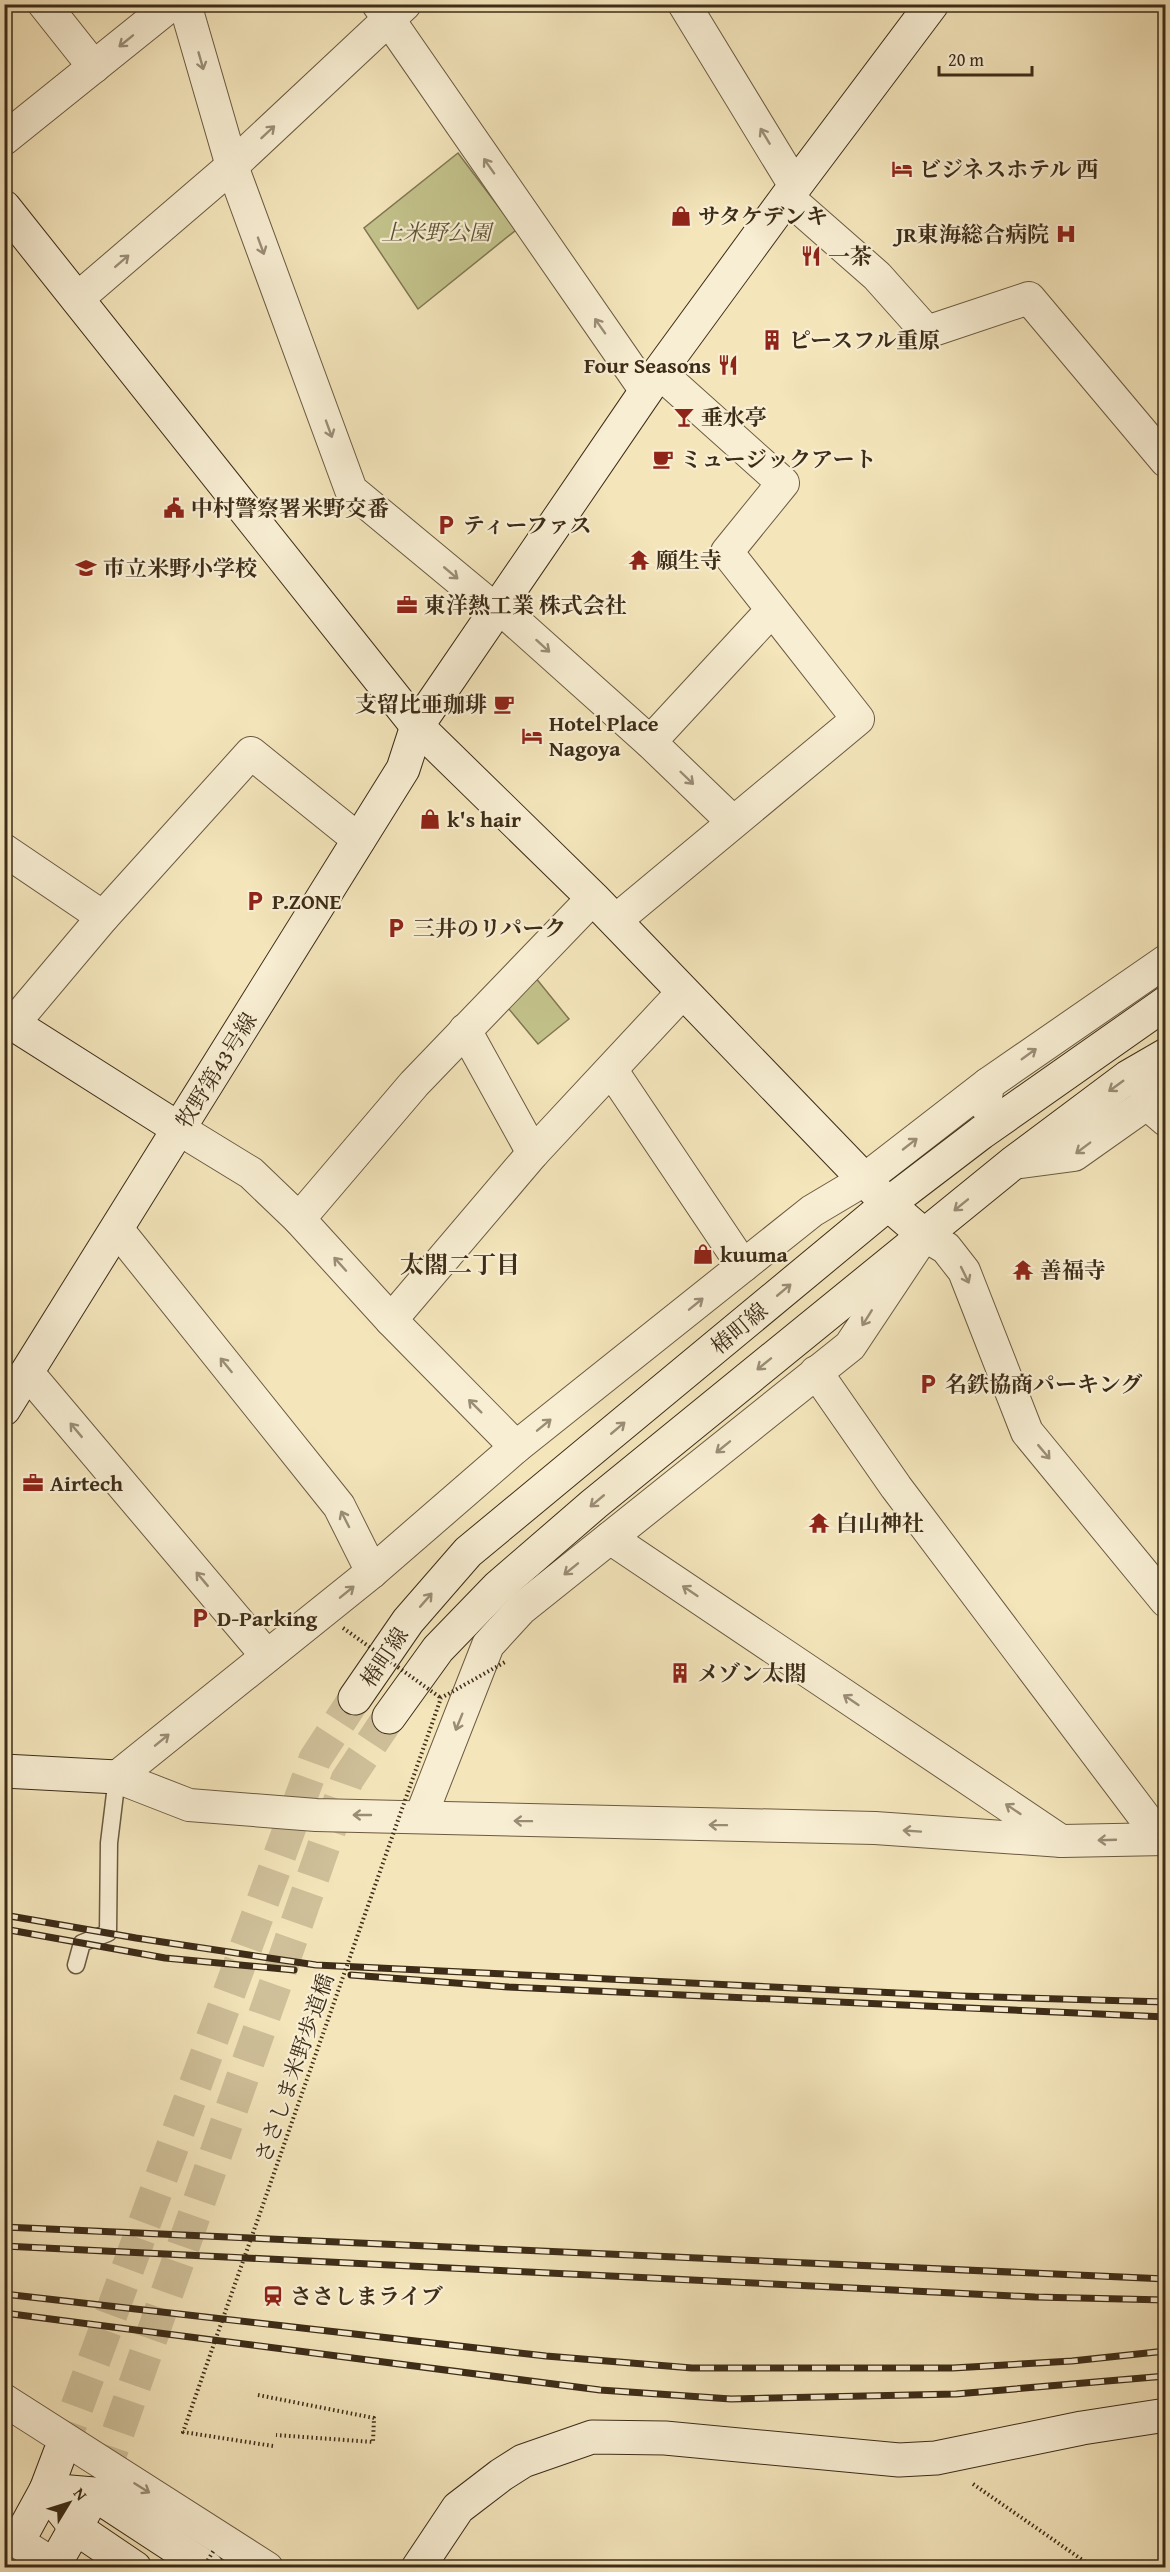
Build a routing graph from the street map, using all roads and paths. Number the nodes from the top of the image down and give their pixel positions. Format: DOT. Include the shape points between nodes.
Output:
graph roads {
  1 [pos="44,4"];
  2 [pos="172,4"];
  3 [pos="184,4"];
  4 [pos="684,4"];
  5 [pos="930,5"];
  6 [pos="390,9"];
  7 [pos="94,67"];
  8 [pos="4,139"];
  9 [pos="232,166"];
  10 [pos="791,191"];
  11 [pos="4,207"];
  12 [pos="77,299"];
  13 [pos="652,382"];
  14 [pos="1166,461"];
  15 [pos="498,609"];
  16 [pos="772,610"];
  17 [pos="417,726"];
  18 [pos="650,742"];
  19 [pos="733,822"];
  20 [pos="359,840"];
  21 [pos="4,850"];
  22 [pos="604,910"];
  23 [pos="103,917"];
  24 [pos="1166,961"];
  25 [pos="683,992"];
  26 [pos="1166,1003"];
  27 [pos="9,1021"];
  28 [pos="465,1029"];
  29 [pos="1166,1055"];
  30 [pos="612,1071"];
  31 [pos="988,1084"];
  32 [pos="1159,1104"];
  33 [pos="179,1130"];
  34 [pos="981,1132"];
  35 [pos="533,1153"];
  36 [pos="1013,1162"];
  37 [pos="864,1180"];
  38 [pos="888,1204"];
  39 [pos="812,1211"];
  40 [pos="298,1219"];
  41 [pos="117,1229"];
  42 [pos="924,1235"];
  43 [pos="743,1266"];
  44 [pos="390,1320"];
  45 [pos="27,1372"];
  46 [pos="816,1372"];
  47 [pos="4,1409"];
  48 [pos="516,1447"];
  49 [pos="610,1538"];
  50 [pos="372,1572"];
  51 [pos="1166,1600"];
  52 [pos="343,1628"];
  53 [pos="267,1656"];
  54 [pos="505,1662"];
  55 [pos="355,1698"];
  56 [pos="441,1698"];
  57 [pos="388,1718"];
  58 [pos="4,1771"];
  59 [pos="117,1777"];
  60 [pos="421,1816"];
  61 [pos="1164,1838"];
  62 [pos="1062,1841"];
  63 [pos="76,1965"];
  64 [pos="258,2395"];
  65 [pos="4,2400"];
  66 [pos="1166,2415"];
  67 [pos="276,2435"];
  68 [pos="273,2446"];
  69 [pos="60,2453"];
  70 [pos="936,2458"];
  71 [pos="98,2486"];
  72 [pos="46,2490"];
  73 [pos="14,2532"];
  74 [pos="65,2550"];
  75 [pos="208,2562"];
  76 [pos="135,2568"];
  77 [pos="267,2568"];
  78 [pos="418,2568"];
  79 [pos="1094,2568"];
  1 -- 7 [label="street"];
  2 -- 7 [label="street, one-way"];
  3 -- 9 [label="street, one-way"];
  10 -- 4 [label="street, one-way"];
  5 -- 10 [label="street, 牧野第43号線"];
  9 -- 6 [label="street, one-way"];
  13 -- 6 [label="street, one-way"];
  7 -- 8 [label="street"];
  12 -- 9 [label="street, one-way"];
  9 -- 15 [label="street, one-way" via="351,490"];
  10 -- 13 [label="street, 牧野第43号線"];
  10 -- 14 [label="street" via="927,332 1029,298"];
  11 -- 12 [label="street"];
  12 -- 17 [label="street"];
  13 -- 15 [label="street, 牧野第43号線"];
  13 -- 16 [label="street" via="783,483 727,552"];
  15 -- 17 [label="street, 牧野第43号線"];
  15 -- 18 [label="street, one-way"];
  16 -- 18 [label="street"];
  16 -- 19 [label="street" via="858,719"];
  17 -- 20 [label="street, 牧野第43号線" via="403,769"];
  17 -- 22 [label="street"];
  18 -- 19 [label="street, one-way"];
  19 -- 22 [label="street"];
  20 -- 23 [label="street" via="251,753"];
  20 -- 33 [label="street, 牧野第43号線"];
  21 -- 23 [label="street"];
  22 -- 25 [label="street"];
  22 -- 28 [label="street"];
  23 -- 27 [label="street"];
  31 -- 24 [label="street, one-way"];
  25 -- 30 [label="street"];
  25 -- 37 [label="street"];
  26 -- 34 [label="street, 椿町線"];
  27 -- 33 [label="street"];
  28 -- 35 [label="street"];
  28 -- 40 [label="street"];
  29 -- 36 [label="street, 椿町線, one-way" via="1128,1077"];
  30 -- 35 [label="street"];
  30 -- 43 [label="street"];
  31 -- 34 [label="street"];
  37 -- 31 [label="street, one-way"];
  32 -- 36 [label="street, one-way" via="1074,1155"];
  33 -- 40 [label="street" via="251,1173"];
  33 -- 41 [label="street, 牧野第43号線"];
  34 -- 38 [label="street, 椿町線"];
  35 -- 44 [label="street"];
  36 -- 42 [label="street, 椿町線, one-way"];
  37 -- 38 [label="street"];
  37 -- 39 [label="street"];
  38 -- 39 [label="street"];
  38 -- 42 [label="street"];
  55 -- 38 [label="street, 椿町線, one-way" via="408,1621 468,1552"];
  39 -- 43 [label="street"];
  44 -- 40 [label="street, one-way"];
  41 -- 45 [label="street, 牧野第43号線"];
  50 -- 41 [label="street, one-way" via="339,1506"];
  42 -- 46 [label="street, one-way" via="850,1346"];
  42 -- 51 [label="street, one-way" via="946,1248 964,1270 1027,1431"];
  42 -- 57 [label="street, 椿町線, one-way" via="691,1423 498,1587 438,1649"];
  48 -- 43 [label="street, one-way"];
  48 -- 44 [label="street, one-way"];
  45 -- 47 [label="street, 牧野第43号線"];
  53 -- 45 [label="street, one-way"];
  46 -- 49 [label="street, one-way"];
  46 -- 61 [label="street" via="896,1487"];
  48 -- 50 [label="street"];
  49 -- 60 [label="street, one-way" via="521,1610 488,1645"];
  62 -- 49 [label="street, one-way"];
  53 -- 50 [label="street, one-way"];
  52 -- 56 [label="path, bridge"];
  59 -- 53 [label="street, one-way"];
  54 -- 56 [label="path, bridge"];
  56 -- 68 [label="path, ささしま米野歩道橋, bridge" via="183,2432"];
  58 -- 59 [label="street"];
  60 -- 59 [label="street, one-way" via="316,1815 189,1805"];
  59 -- 63 [label="lane" via="109,1844 108,1933 82,1942"];
  62 -- 60 [label="street, one-way" via="875,1828"];
  61 -- 62 [label="street, one-way"];
  64 -- 67 [label="path" via="374,2418 373,2442"];
  65 -- 77 [label="street, one-way"];
  66 -- 70 [label="street"];
  69 -- 72 [label="street"];
  70 -- 78 [label="street" via="899,2460 665,2438 591,2437 523,2461 501,2475 458,2508"];
  70 -- 79 [label="path"];
  71 -- 72 [label="street"];
  71 -- 74 [label="street"];
  71 -- 75 [label="street"];
  72 -- 73 [label="street"];
  72 -- 74 [label="street"];
  73 -- 74 [label="street"];
  74 -- 76 [label="street"];
}
